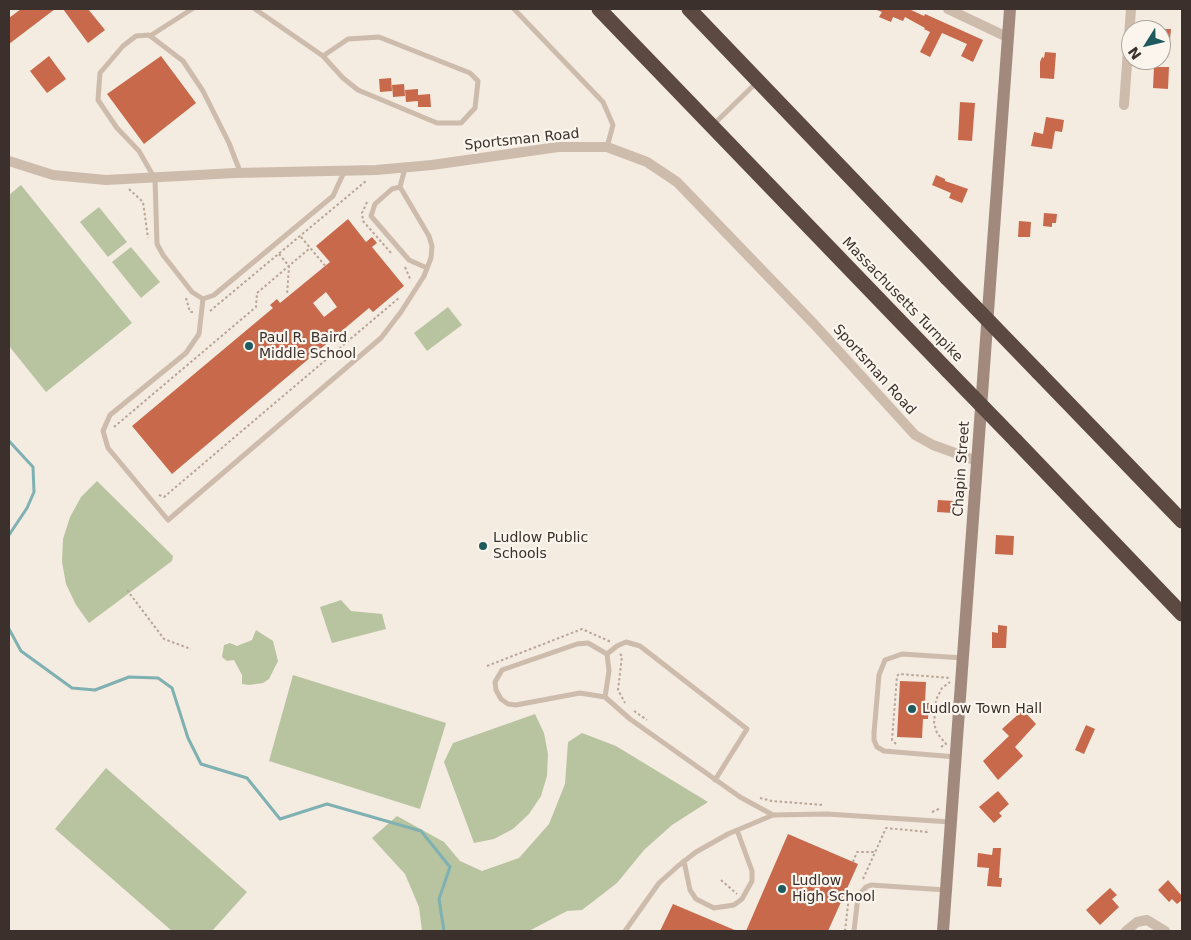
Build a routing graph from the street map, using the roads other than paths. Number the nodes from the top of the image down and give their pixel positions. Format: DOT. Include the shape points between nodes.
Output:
graph roads {
  1 [pos="192,9"];
  2 [pos="255,9"];
  3 [pos="514,9"];
  4 [pos="587,9"];
  5 [pos="599,9"];
  6 [pos="689,9"];
  7 [pos="948,9"];
  8 [pos="1010,9"];
  9 [pos="1131,9"];
  10 [pos="150,36"];
  11 [pos="1008,37"];
  12 [pos="323,56"];
  13 [pos="667,80"];
  14 [pos="758,81"];
  15 [pos="1124,105"];
  16 [pos="712,126"];
  17 [pos="607,147"];
  18 [pos="9,161"];
  19 [pos="405,168"];
  20 [pos="346,170"];
  21 [pos="241,174"];
  22 [pos="155,178"];
  23 [pos="400,187"];
  24 [pos="427,268"];
  25 [pos="203,299"];
  26 [pos="977,461"];
  27 [pos="1182,521"];
  28 [pos="1182,614"];
  29 [pos="607,654"];
  30 [pos="964,658"];
  31 [pos="605,697"];
  32 [pos="956,757"];
  33 [pos="715,780"];
  34 [pos="773,815"];
  35 [pos="952,816"];
  36 [pos="737,830"];
  37 [pos="684,860"];
  38 [pos="947,890"];
  39 [pos="625,931"];
  40 [pos="854,931"];
  41 [pos="944,931"];
  42 [pos="1126,931"];
  43 [pos="1165,931"];
  1 -- 10 [label="lane"];
  2 -- 12 [label="lane"];
  3 -- 17 [label="lane" via="604,102 613,125"];
  4 -- 13 [label="highway"];
  5 -- 13 [label="highway, Massachusetts Turnpike"];
  6 -- 14 [label="highway"];
  7 -- 11 [label="street"];
  8 -- 11 [label="main road, Chapin Street"];
  9 -- 15 [label="street"];
  10 -- 21 [label="lane" via="183,61 194,76 229,143"];
  10 -- 22 [label="lane" via="136,36 100,73 98,100 117,128 139,151"];
  11 -- 26 [label="main road, Chapin Street"];
  12 -- 12 [label="lane" via="358,90 437,124 461,122 476,108 478,81 470,73 379,37 348,38"];
  13 -- 16 [label="highway, Massachusetts Turnpike"];
  14 -- 16 [label="lane"];
  14 -- 27 [label="highway, bridge"];
  16 -- 28 [label="highway, Massachusetts Turnpike, bridge"];
  17 -- 19 [label="street, Sportsman Road" via="558,147"];
  17 -- 26 [label="street, Sportsman Road" via="647,162 677,182 915,435"];
  18 -- 22 [label="street, Sportsman Road" via="53,176 106,180"];
  19 -- 20 [label="street, Sportsman Road"];
  19 -- 23 [label="lane"];
  20 -- 21 [label="street, Sportsman Road"];
  20 -- 25 [label="lane" via="333,196 214,295"];
  21 -- 22 [label="street, Sportsman Road"];
  22 -- 25 [label="lane" via="157,244 192,292"];
  23 -- 24 [label="lane" via="432,246 432,258"];
  23 -- 24 [label="lane" via="392,189 375,204 371,216 408,260"];
  24 -- 25 [label="lane" via="381,338 168,520 108,448 103,431 110,415 186,353 199,334"];
  26 -- 30 [label="main road, Chapin Street"];
  29 -- 31 [label="lane" via="609,671"];
  29 -- 31 [label="lane" via="588,644 577,644 502,670 495,682 501,699 508,704 580,693"];
  29 -- 33 [label="lane" via="626,642 640,646 747,729"];
  30 -- 32 [label="main road, Chapin Street" via="956,678"];
  30 -- 32 [label="lane" via="902,654 886,660 879,675 874,733 877,747 884,751"];
  31 -- 33 [label="lane" via="630,719"];
  32 -- 35 [label="main road, Chapin Street"];
  33 -- 34 [label="lane"];
  34 -- 35 [label="lane" via="826,814 928,820"];
  34 -- 36 [label="lane"];
  35 -- 38 [label="main road, Chapin Street"];
  36 -- 37 [label="lane"];
  36 -- 37 [label="lane" via="752,871 748,891 742,899 724,908 704,905 690,890"];
  37 -- 39 [label="lane" via="659,883"];
  38 -- 40 [label="lane" via="866,887 858,896"];
  38 -- 41 [label="main road, Chapin Street"];
  42 -- 43 [label="street" via="1142,920 1152,921"];
}
